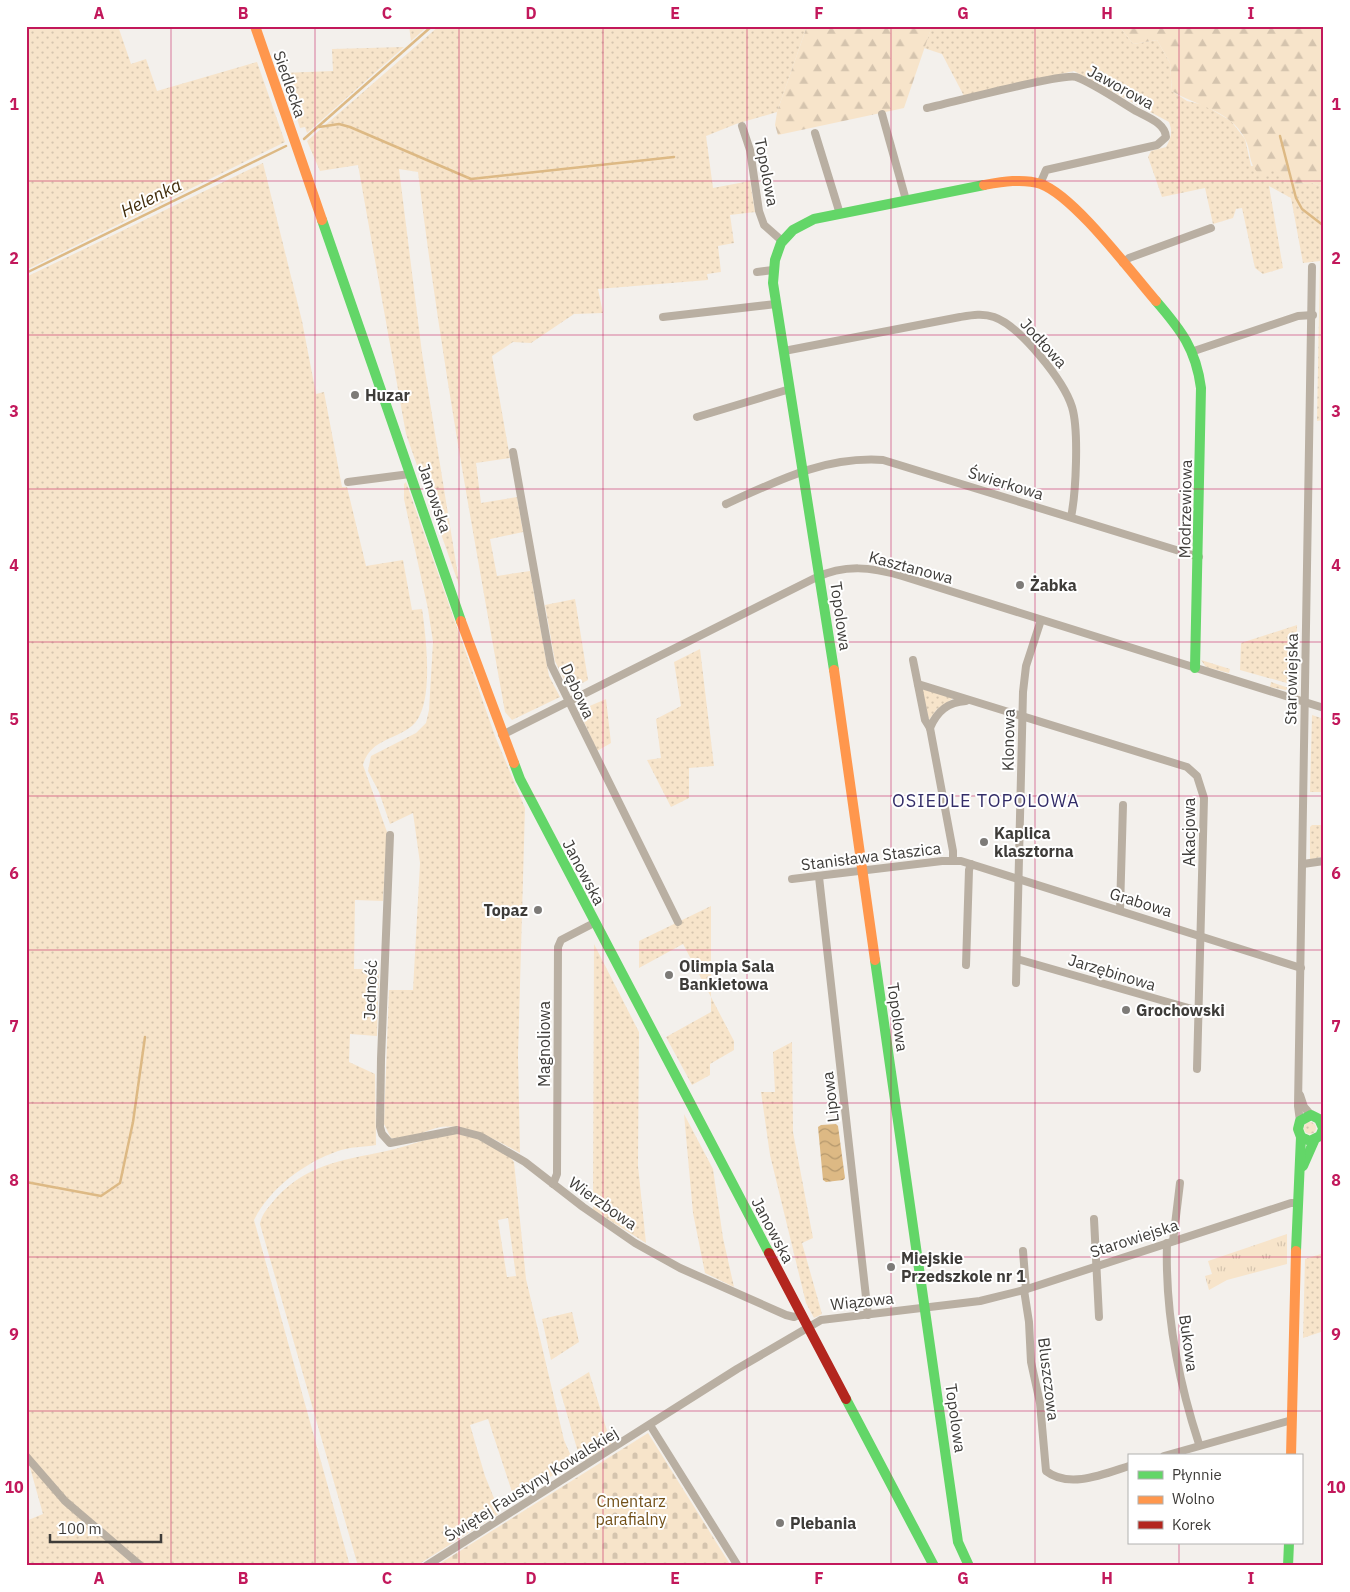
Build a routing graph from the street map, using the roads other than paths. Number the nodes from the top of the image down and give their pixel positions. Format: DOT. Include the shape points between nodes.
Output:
graph roads {
  1 [pos="255,26"];
  2 [pos="927,108"];
  3 [pos="882,114"];
  4 [pos="742,126"];
  5 [pos="815,133"];
  6 [pos="298,152"];
  7 [pos="1040,184"];
  8 [pos="906,200"];
  9 [pos="840,214"];
  10 [pos="1211,228"];
  11 [pos="781,240"];
  12 [pos="1123,263"];
  13 [pos="1312,267"];
  14 [pos="773,270"];
  15 [pos="757,272"];
  16 [pos="776,304"];
  17 [pos="1313,315"];
  18 [pos="663,317"];
  19 [pos="784,351"];
  20 [pos="1194,351"];
  21 [pos="790,389"];
  22 [pos="697,416"];
  23 [pos="513,452"];
  24 [pos="803,470"];
  25 [pos="410,474"];
  26 [pos="348,482"];
  27 [pos="726,504"];
  28 [pos="1071,517"];
  29 [pos="1199,556"];
  30 [pos="820,575"];
  31 [pos="1040,620"];
  32 [pos="913,660"];
  33 [pos="1195,668"];
  34 [pos="918,684"];
  35 [pos="970,700"];
  36 [pos="569,702"];
  37 [pos="1306,704"];
  38 [pos="1324,708"];
  39 [pos="1022,716"];
  40 [pos="930,728"];
  41 [pos="502,735"];
  42 [pos="1123,805"];
  43 [pos="390,834"];
  44 [pos="953,860"];
  45 [pos="1324,861"];
  46 [pos="971,864"];
  47 [pos="1303,864"];
  48 [pos="863,871"];
  49 [pos="818,876"];
  50 [pos="1018,878"];
  51 [pos="792,879"];
  52 [pos="1120,910"];
  53 [pos="678,922"];
  54 [pos="594,923"];
  55 [pos="1201,935"];
  56 [pos="1017,959"];
  57 [pos="966,965"];
  58 [pos="1301,968"];
  59 [pos="1016,983"];
  60 [pos="1199,1011"];
  61 [pos="1197,1069"];
  62 [pos="1299,1091"];
  63 [pos="1317,1115"];
  64 [pos="1300,1120"];
  65 [pos="1323,1128"];
  66 [pos="1301,1137"];
  67 [pos="1314,1140"];
  68 [pos="390,1143"];
  69 [pos="1299,1179"];
  70 [pos="1180,1183"];
  71 [pos="553,1184"];
  72 [pos="1297,1203"];
  73 [pos="1094,1219"];
  74 [pos="1170,1242"];
  75 [pos="1023,1251"];
  76 [pos="1096,1266"];
  77 [pos="1025,1290"];
  78 [pos="980,1301"];
  79 [pos="926,1308"];
  80 [pos="801,1314"];
  81 [pos="868,1315"];
  82 [pos="1099,1317"];
  83 [pos="808,1326"];
  84 [pos="1292,1420"];
  85 [pos="650,1425"];
  86 [pos="1199,1444"];
  87 [pos="1170,1454"];
  88 [pos="1291,1454"];
  89 [pos="26,1456"];
  90 [pos="1128,1466"];
  91 [pos="1289,1544"];
  92 [pos="141,1566"];
  93 [pos="426,1566"];
  94 [pos="738,1566"];
  95 [pos="934,1566"];
  96 [pos="969,1566"];
  97 [pos="1288,1566"];
  1 -- 6 [label="street, Siedlecka"];
  2 -- 7 [label="street, Jaworowa" via="1030,84 1076,77 1149,118 1166,132 1166,137 1157,145 1046,170"];
  3 -- 8 [label="street"];
  4 -- 11 [label="street, Topolowa" via="750,150 759,211 764,225"];
  5 -- 9 [label="street"];
  6 -- 25 [label="street, Janowska"];
  7 -- 8 [label="street, Modrzewiowa" via="999,182"];
  7 -- 12 [label="street, Modrzewiowa" via="1067,202"];
  8 -- 9 [label="street, Modrzewiowa"];
  9 -- 11 [label="street, Modrzewiowa" via="814,218"];
  10 -- 12 [label="street"];
  11 -- 14 [label="street, Topolowa"];
  12 -- 20 [label="street, Modrzewiowa" via="1181,330"];
  13 -- 17 [label="street, Starowiejska"];
  14 -- 15 [label="street"];
  14 -- 16 [label="street, Topolowa"];
  16 -- 18 [label="street"];
  16 -- 19 [label="street, Topolowa"];
  17 -- 20 [label="street" via="1298,316"];
  17 -- 37 [label="street, Starowiejska"];
  19 -- 21 [label="street, Topolowa"];
  19 -- 28 [label="street, Jodłowa" via="981,314 1009,325 1058,378 1072,409 1075,425"];
  20 -- 29 [label="street, Modrzewiowa" via="1202,399"];
  21 -- 22 [label="street"];
  21 -- 24 [label="street, Topolowa"];
  23 -- 36 [label="street, Dębowa" via="551,665"];
  24 -- 27 [label="street"];
  24 -- 28 [label="street, Świerkowa" via="836,461 883,460"];
  24 -- 30 [label="street, Topolowa"];
  25 -- 26 [label="street"];
  25 -- 41 [label="street, Janowska"];
  28 -- 29 [label="street, Świerkowa"];
  29 -- 33 [label="street, Modrzewiowa"];
  30 -- 31 [label="street, Kasztanowa" via="847,568 878,569"];
  30 -- 36 [label="street, Kasztanowa"];
  30 -- 48 [label="street, Topolowa"];
  31 -- 33 [label="street, Kasztanowa"];
  31 -- 39 [label="street, Klonowa" via="1026,666"];
  32 -- 34 [label="street"];
  33 -- 37 [label="street, Kasztanowa"];
  34 -- 35 [label="street, Akacjowa"];
  34 -- 40 [label="street" via="925,720"];
  35 -- 39 [label="street, Akacjowa"];
  35 -- 40 [label="street" via="955,702 942,709"];
  36 -- 41 [label="street, Kasztanowa"];
  36 -- 53 [label="street, Dębowa"];
  37 -- 38 [label="street, Kasztanowa"];
  37 -- 47 [label="street, Starowiejska"];
  39 -- 50 [label="street, Klonowa"];
  39 -- 55 [label="street, Akacjowa" via="1187,767 1197,776 1204,798"];
  40 -- 44 [label="street"];
  41 -- 54 [label="street, Janowska" via="526,792"];
  42 -- 52 [label="street"];
  43 -- 68 [label="street, Jedność" via="380,1117 381,1132"];
  44 -- 46 [label="street, Grabowa"];
  44 -- 48 [label="street, Stanisława Staszica"];
  45 -- 47 [label="street"];
  46 -- 50 [label="street, Grabowa"];
  46 -- 57 [label="street"];
  47 -- 58 [label="street, Starowiejska"];
  48 -- 49 [label="street, Stanisława Staszica"];
  48 -- 79 [label="street, Topolowa"];
  49 -- 51 [label="street, Stanisława Staszica"];
  49 -- 81 [label="street, Lipowa"];
  50 -- 52 [label="street, Grabowa"];
  50 -- 56 [label="street, Klonowa"];
  52 -- 55 [label="street, Grabowa"];
  54 -- 71 [label="street, Magnoliowa" via="561,940 558,947 557,1174"];
  54 -- 80 [label="street, Janowska"];
  55 -- 58 [label="street, Grabowa"];
  55 -- 60 [label="street, Akacjowa"];
  56 -- 59 [label="street, Klonowa"];
  56 -- 60 [label="street, Jarzębinowa"];
  58 -- 62 [label="street, Starowiejska"];
  60 -- 61 [label="street, Akacjowa"];
  62 -- 63 [label="street, Starowiejska" via="1304,1107"];
  62 -- 64 [label="street, Starowiejska"];
  63 -- 64 [label="street"];
  63 -- 65 [label="street"];
  64 -- 66 [label="street" via="1298,1129"];
  65 -- 67 [label="street"];
  66 -- 67 [label="street"];
  66 -- 69 [label="street"];
  67 -- 69 [label="street"];
  68 -- 71 [label="street, Wierzbowa" via="444,1131 466,1132 516,1156"];
  69 -- 72 [label="street"];
  70 -- 74 [label="street, Bukowa"];
  71 -- 80 [label="street, Wierzbowa" via="635,1243 680,1268 786,1316"];
  72 -- 74 [label="street, Starowiejska"];
  72 -- 84 [label="street"];
  73 -- 76 [label="street"];
  74 -- 76 [label="street, Starowiejska"];
  74 -- 86 [label="street, Bukowa" via="1167,1284 1178,1370"];
  75 -- 77 [label="street, Bluszczowa"];
  76 -- 77 [label="street, Starowiejska"];
  76 -- 82 [label="street"];
  77 -- 78 [label="street, Starowiejska"];
  77 -- 90 [label="street, Bluszczowa" via="1046,1471 1053,1476 1073,1480"];
  78 -- 79 [label="street, Wiązowa"];
  79 -- 81 [label="street, Wiązowa"];
  79 -- 96 [label="street, Topolowa" via="958,1542"];
  80 -- 83 [label="street, Janowska"];
  81 -- 83 [label="street, Wiązowa" via="821,1320"];
  83 -- 85 [label="street, Świętej Faustyny Kowalskiej"];
  83 -- 95 [label="street, Janowska"];
  84 -- 86 [label="street"];
  84 -- 88 [label="street"];
  85 -- 93 [label="street, Świętej Faustyny Kowalskiej"];
  85 -- 94 [label="street"];
  86 -- 87 [label="street"];
  89 -- 92 [label="street" via="65,1502"];
  91 -- 97 [label="street"];
}
